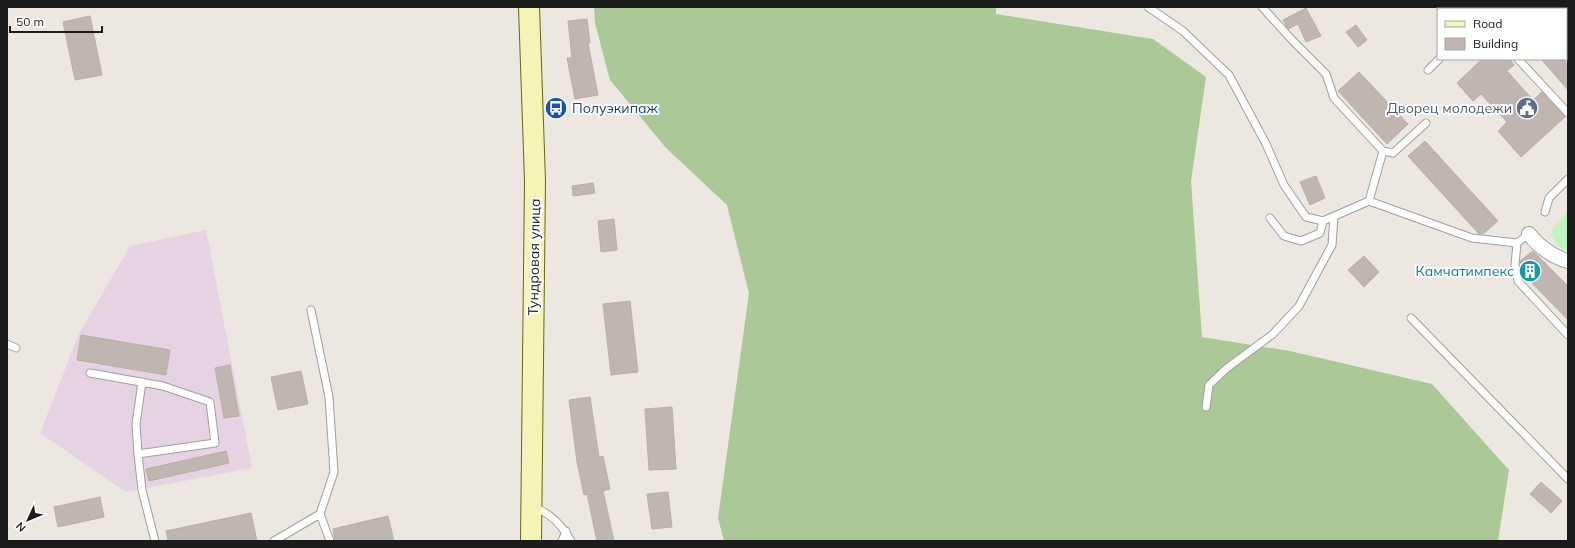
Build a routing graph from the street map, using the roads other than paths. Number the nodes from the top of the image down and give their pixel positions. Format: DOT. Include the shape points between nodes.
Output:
graph roads {
  1 [pos="529,7"];
  2 [pos="1148,7"];
  3 [pos="1262,7"];
  4 [pos="1438,60"];
  5 [pos="1519,60"];
  6 [pos="1428,70"];
  7 [pos="1568,113"];
  8 [pos="1426,123"];
  9 [pos="1383,151"];
  10 [pos="1568,179"];
  11 [pos="1369,201"];
  12 [pos="1545,212"];
  13 [pos="1334,216"];
  14 [pos="1270,218"];
  15 [pos="1324,221"];
  16 [pos="1529,234"];
  17 [pos="1517,243"];
  18 [pos="1568,261"];
  19 [pos="311,310"];
  20 [pos="1411,318"];
  21 [pos="1568,335"];
  22 [pos="7,344"];
  23 [pos="16,348"];
  24 [pos="90,373"];
  25 [pos="142,382"];
  26 [pos="1206,407"];
  27 [pos="138,454"];
  28 [pos="1568,479"];
  29 [pos="532,508"];
  30 [pos="320,514"];
  31 [pos="566,531"];
  32 [pos="155,541"];
  33 [pos="274,541"];
  34 [pos="330,541"];
  35 [pos="531,541"];
  36 [pos="562,541"];
  37 [pos="571,541"];
  1 -- 29 [label="main road, Тундровая улица" via="535,181"];
  2 -- 15 [label="lane" via="1183,32 1229,75 1266,144 1284,185 1306,217"];
  3 -- 9 [label="lane" via="1326,74 1334,98"];
  4 -- 6 [label="lane"];
  5 -- 7 [label="lane"];
  8 -- 9 [label="lane" via="1394,153"];
  9 -- 11 [label="lane"];
  10 -- 12 [label="lane" via="1549,198"];
  11 -- 13 [label="lane"];
  11 -- 17 [label="lane" via="1472,238"];
  13 -- 15 [label="lane"];
  13 -- 26 [label="lane" via="1332,245 1299,306 1273,334 1226,368 1209,386"];
  14 -- 15 [label="lane" via="1284,236 1301,241 1320,233"];
  16 -- 17 [label="lane"];
  16 -- 18 [label="street" via="1535,242 1559,259"];
  17 -- 21 [label="lane" via="1515,265 1518,281"];
  19 -- 30 [label="lane" via="329,397 334,472"];
  20 -- 28 [label="lane"];
  22 -- 23 [label="lane"];
  24 -- 25 [label="lane"];
  25 -- 27 [label="lane" via="136,424"];
  25 -- 27 [label="lane" via="163,386 210,402 215,442"];
  27 -- 32 [label="lane" via="142,490"];
  29 -- 31 [label="lane" via="543,510"];
  29 -- 35 [label="main road, Тундровая улица"];
  30 -- 33 [label="lane"];
  30 -- 34 [label="lane"];
  31 -- 36 [label="lane"];
  31 -- 37 [label="lane"];
}
